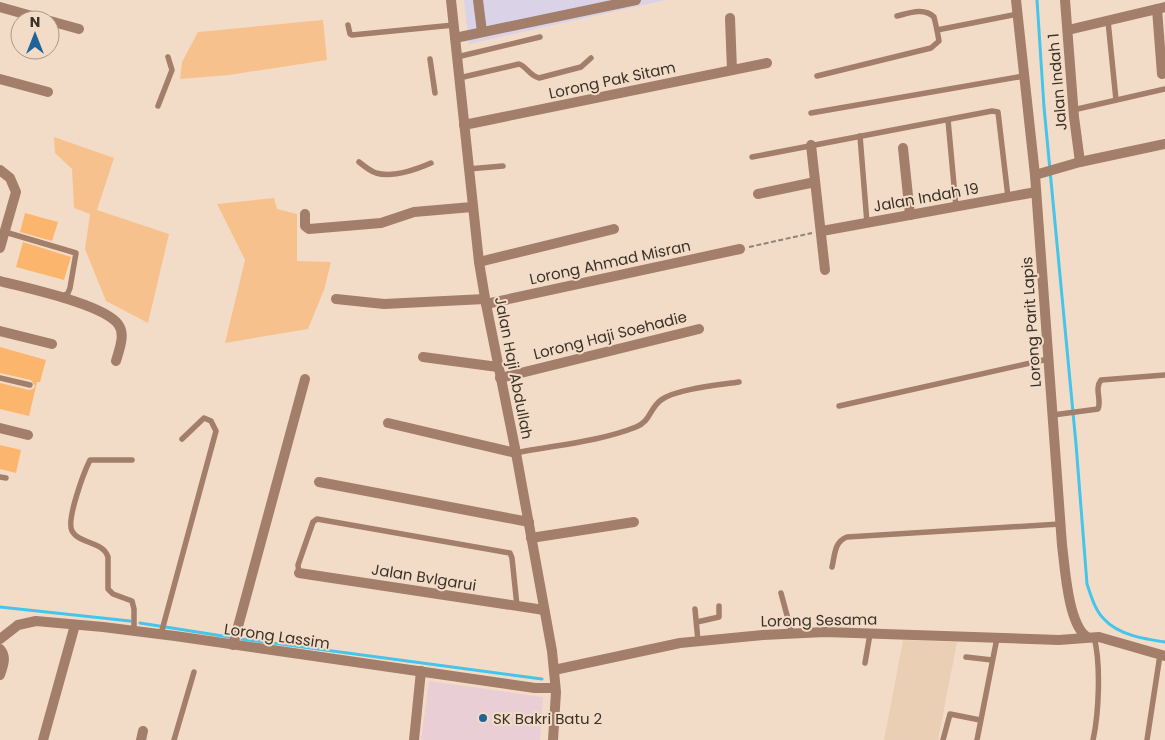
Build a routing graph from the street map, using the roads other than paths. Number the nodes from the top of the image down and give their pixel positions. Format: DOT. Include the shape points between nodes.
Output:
graph roads {
  1 [pos="451,0"];
  2 [pos="478,0"];
  3 [pos="636,0"];
  4 [pos="1016,0"];
  5 [pos="1065,0"];
  6 [pos="1161,8"];
  7 [pos="1018,14"];
  8 [pos="897,16"];
  9 [pos="730,18"];
  10 [pos="1108,21"];
  11 [pos="60,24"];
  12 [pos="348,25"];
  13 [pos="454,25"];
  14 [pos="79,29"];
  15 [pos="937,30"];
  16 [pos="1068,30"];
  17 [pos="482,32"];
  18 [pos="540,37"];
  19 [pos="455,38"];
  20 [pos="168,57"];
  21 [pos="457,57"];
  22 [pos="430,58"];
  23 [pos="592,58"];
  24 [pos="767,63"];
  25 [pos="732,70"];
  26 [pos="1162,74"];
  27 [pos="817,76"];
  28 [pos="1024,76"];
  29 [pos="459,78"];
  30 [pos="0,79"];
  31 [pos="1165,89"];
  32 [pos="48,92"];
  33 [pos="435,93"];
  34 [pos="1116,100"];
  35 [pos="158,106"];
  36 [pos="1073,110"];
  37 [pos="811,113"];
  38 [pos="948,120"];
  39 [pos="464,125"];
  40 [pos="860,136"];
  41 [pos="811,144"];
  42 [pos="1165,144"];
  43 [pos="903,148"];
  44 [pos="752,157"];
  45 [pos="359,162"];
  46 [pos="1080,162"];
  47 [pos="431,163"];
  48 [pos="503,166"];
  49 [pos="468,169"];
  50 [pos="0,170"];
  51 [pos="1040,174"];
  52 [pos="815,182"];
  53 [pos="1036,192"];
  54 [pos="758,194"];
  55 [pos="1008,197"];
  56 [pos="472,207"];
  57 [pos="956,207"];
  58 [pos="305,214"];
  59 [pos="910,215"];
  60 [pos="867,223"];
  61 [pos="614,229"];
  62 [pos="822,231"];
  63 [pos="5,232"];
  64 [pos="0,248"];
  65 [pos="740,249"];
  66 [pos="479,262"];
  67 [pos="825,270"];
  68 [pos="0,281"];
  69 [pos="62,297"];
  70 [pos="336,299"];
  71 [pos="485,302"];
  72 [pos="699,329"];
  73 [pos="0,330"];
  74 [pos="52,344"];
  75 [pos="423,357"];
  76 [pos="1048,359"];
  77 [pos="116,361"];
  78 [pos="498,367"];
  79 [pos="1165,375"];
  80 [pos="0,378"];
  81 [pos="500,378"];
  82 [pos="306,379"];
  83 [pos="739,382"];
  84 [pos="30,385"];
  85 [pos="839,406"];
  86 [pos="1053,415"];
  87 [pos="388,423"];
  88 [pos="0,428"];
  89 [pos="28,435"];
  90 [pos="182,438"];
  91 [pos="516,453"];
  92 [pos="132,460"];
  93 [pos="319,482"];
  94 [pos="529,522"];
  95 [pos="634,522"];
  96 [pos="1060,524"];
  97 [pos="531,538"];
  98 [pos="832,568"];
  99 [pos="299,573"];
  100 [pos="781,593"];
  101 [pos="517,606"];
  102 [pos="720,606"];
  103 [pos="695,609"];
  104 [pos="544,610"];
  105 [pos="697,622"];
  106 [pos="75,625"];
  107 [pos="134,631"];
  108 [pos="160,634"];
  109 [pos="792,634"];
  110 [pos="870,634"];
  111 [pos="1090,637"];
  112 [pos="997,638"];
  113 [pos="0,639"];
  114 [pos="698,641"];
  115 [pos="233,645"];
  116 [pos="0,649"];
  117 [pos="1163,656"];
  118 [pos="966,657"];
  119 [pos="992,660"];
  120 [pos="865,663"];
  121 [pos="554,670"];
  122 [pos="421,671"];
  123 [pos="194,672"];
  124 [pos="0,676"];
  125 [pos="555,688"];
  126 [pos="980,720"];
  127 [pos="43,740"];
  128 [pos="174,740"];
  129 [pos="414,740"];
  130 [pos="553,740"];
  131 [pos="943,740"];
  132 [pos="977,740"];
  133 [pos="1094,740"];
  134 [pos="1147,740"];
  1 -- 13 [label="street, Jalan Haji Abdullah"];
  2 -- 17 [label="street"];
  3 -- 17 [label="street"];
  4 -- 7 [label="street, Lorong Parit Lapis"];
  5 -- 16 [label="street, Jalan Indah 1"];
  6 -- 10 [label="street"];
  6 -- 26 [label="street"];
  7 -- 15 [label="lane"];
  7 -- 28 [label="street, Lorong Parit Lapis"];
  8 -- 15 [label="lane" via="918,11 929,13 934,17"];
  9 -- 25 [label="street"];
  10 -- 16 [label="street"];
  10 -- 34 [label="lane"];
  11 -- 14 [label="street"];
  12 -- 13 [label="lane" via="352,35"];
  13 -- 19 [label="street, Jalan Haji Abdullah"];
  15 -- 27 [label="lane" via="939,41 931,48"];
  16 -- 36 [label="street, Jalan Indah 1"];
  17 -- 19 [label="street"];
  18 -- 21 [label="lane"];
  19 -- 21 [label="street, Jalan Haji Abdullah"];
  20 -- 35 [label="lane" via="172,70"];
  21 -- 29 [label="street, Jalan Haji Abdullah"];
  22 -- 33 [label="lane"];
  23 -- 29 [label="lane" via="581,67 539,78 519,64"];
  24 -- 25 [label="street, Lorong Pak Sitam"];
  25 -- 39 [label="street, Lorong Pak Sitam"];
  28 -- 37 [label="lane"];
  28 -- 51 [label="street, Lorong Parit Lapis"];
  29 -- 39 [label="street, Jalan Haji Abdullah"];
  30 -- 32 [label="street"];
  31 -- 34 [label="lane"];
  34 -- 36 [label="lane"];
  36 -- 46 [label="street, Jalan Indah 1"];
  38 -- 40 [label="lane"];
  38 -- 55 [label="lane" via="998,112"];
  38 -- 57 [label="lane"];
  39 -- 49 [label="street, Jalan Haji Abdullah"];
  40 -- 41 [label="lane"];
  40 -- 60 [label="lane"];
  41 -- 44 [label="lane"];
  41 -- 52 [label="street"];
  42 -- 46 [label="street"];
  43 -- 59 [label="street"];
  45 -- 47 [label="lane" via="381,174 415,170"];
  46 -- 51 [label="street"];
  48 -- 49 [label="lane"];
  49 -- 56 [label="street, Jalan Haji Abdullah"];
  50 -- 63 [label="street" via="10,178 16,192"];
  51 -- 53 [label="street, Lorong Parit Lapis"];
  52 -- 54 [label="street"];
  52 -- 62 [label="street"];
  53 -- 55 [label="street, Jalan Indah 19"];
  53 -- 76 [label="street, Lorong Parit Lapis"];
  55 -- 57 [label="street, Jalan Indah 19"];
  56 -- 58 [label="street" via="414,212 381,224 309,229 305,226"];
  56 -- 66 [label="street, Jalan Haji Abdullah"];
  57 -- 59 [label="street, Jalan Indah 19"];
  59 -- 60 [label="street, Jalan Indah 19"];
  60 -- 62 [label="street, Jalan Indah 19"];
  61 -- 66 [label="street"];
  62 -- 67 [label="street"];
  63 -- 64 [label="street"];
  63 -- 69 [label="lane" via="76,253 70,288"];
  65 -- 71 [label="street, Lorong Ahmad Misran"];
  66 -- 71 [label="street, Jalan Haji Abdullah"];
  68 -- 69 [label="street"];
  69 -- 77 [label="street" via="88,306 119,324 122,334"];
  70 -- 71 [label="street, Lorong Ahmad Misran" via="384,304"];
  71 -- 78 [label="street, Jalan Haji Abdullah"];
  72 -- 81 [label="street, Lorong Haji Soehadie"];
  73 -- 74 [label="street"];
  75 -- 78 [label="street"];
  76 -- 85 [label="lane"];
  76 -- 86 [label="street, Lorong Parit Lapis"];
  78 -- 81 [label="street, Jalan Haji Abdullah"];
  79 -- 86 [label="lane" via="1101,380 1098,409"];
  80 -- 84 [label="lane"];
  81 -- 91 [label="street, Jalan Haji Abdullah"];
  82 -- 115 [label="street"];
  83 -- 91 [label="lane" via="674,393 655,406 647,421 611,435"];
  86 -- 96 [label="street, Lorong Parit Lapis"];
  87 -- 91 [label="street"];
  88 -- 89 [label="street"];
  90 -- 108 [label="lane" via="204,418 211,421 216,430"];
  91 -- 94 [label="street, Jalan Haji Abdullah"];
  92 -- 107 [label="lane" via="90,460 78,490 71,530 107,553 108,589 132,601"];
  93 -- 94 [label="street"];
  94 -- 97 [label="street, Jalan Haji Abdullah"];
  95 -- 97 [label="street"];
  96 -- 98 [label="lane" via="847,537 836,545"];
  96 -- 111 [label="street, Lorong Parit Lapis" via="1068,594 1078,628"];
  97 -- 104 [label="street, Jalan Haji Abdullah"];
  99 -- 101 [label="street, Jalan Bvlgarui"];
  99 -- 101 [label="lane" via="298,564 313,522 317,520 510,553"];
  100 -- 109 [label="lane"];
  101 -- 104 [label="street, Jalan Bvlgarui"];
  102 -- 105 [label="lane" via="719,617"];
  103 -- 105 [label="lane"];
  104 -- 121 [label="street, Jalan Haji Abdullah"];
  105 -- 114 [label="lane"];
  106 -- 107 [label="street, Lorong Lassim"];
  106 -- 113 [label="street, Lorong Lassim" via="18,624"];
  106 -- 127 [label="street"];
  107 -- 108 [label="street, Lorong Lassim"];
  108 -- 115 [label="street, Lorong Lassim"];
  109 -- 110 [label="street, Lorong Sesama"];
  109 -- 114 [label="street, Lorong Sesama"];
  110 -- 112 [label="street, Lorong Sesama"];
  110 -- 120 [label="lane"];
  111 -- 112 [label="street, Lorong Sesama" via="1060,640"];
  111 -- 117 [label="street, Lorong Sesama" via="1105,638"];
  111 -- 133 [label="lane" via="1098,662"];
  112 -- 119 [label="lane"];
  114 -- 121 [label="street, Lorong Sesama"];
  115 -- 122 [label="street, Lorong Lassim"];
  116 -- 124 [label="street" via="4,654"];
  117 -- 134 [label="lane"];
  118 -- 119 [label="lane"];
  119 -- 126 [label="lane"];
  121 -- 125 [label="street, Jalan Haji Abdullah"];
  122 -- 125 [label="street, Lorong Lassim" via="535,688"];
  122 -- 129 [label="street"];
  123 -- 128 [label="lane"];
  125 -- 130 [label="street, Jalan Haji Abdullah"];
  126 -- 131 [label="lane" via="950,714"];
  126 -- 132 [label="lane"];
}
